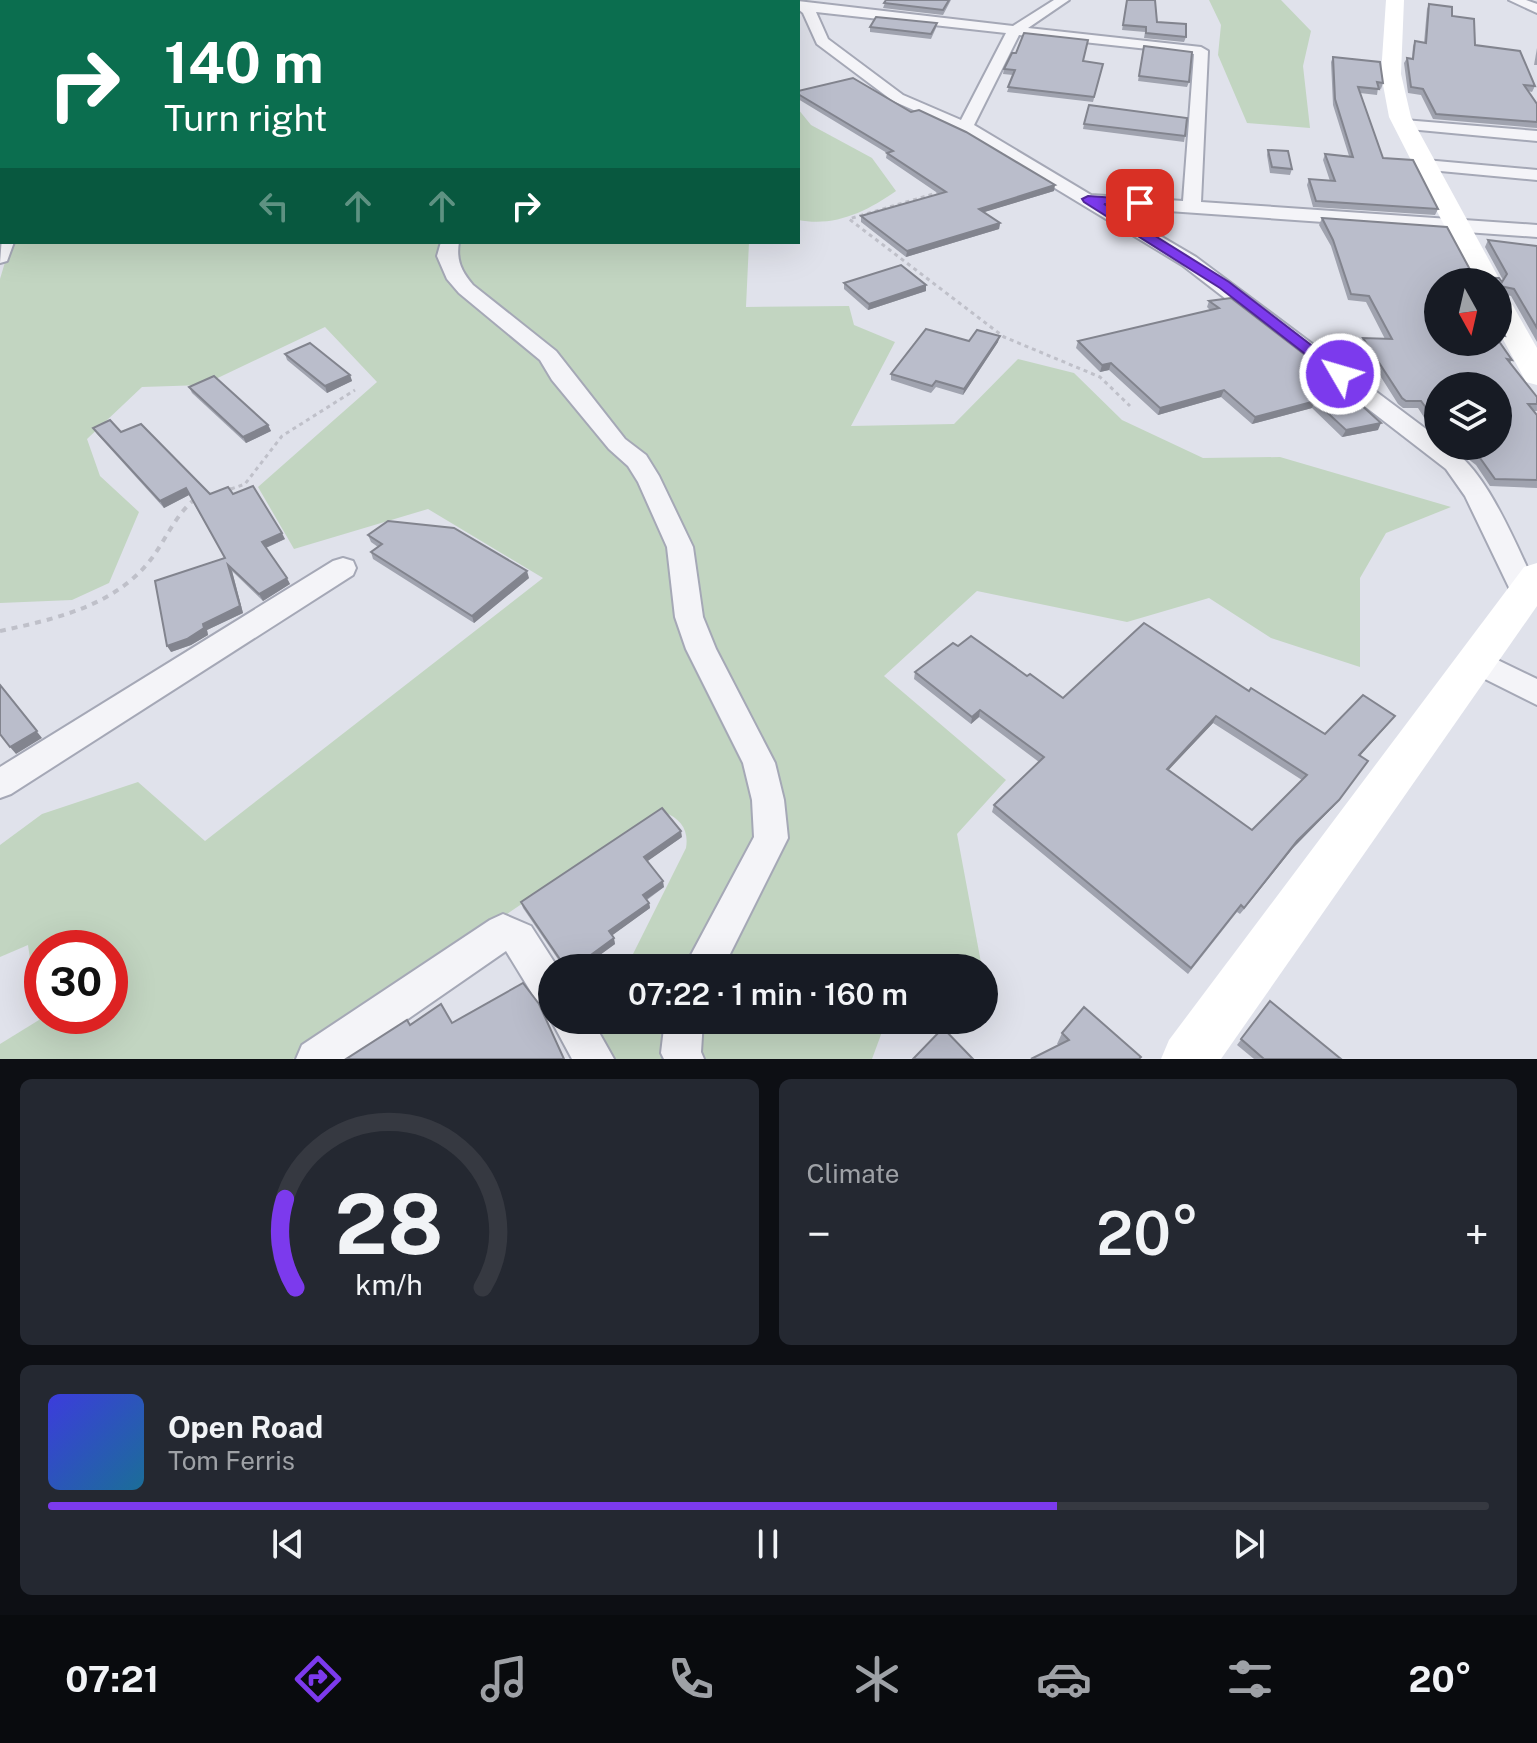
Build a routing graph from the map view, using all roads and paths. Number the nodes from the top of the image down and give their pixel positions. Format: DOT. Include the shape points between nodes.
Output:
graph roads {
  1 [pos="1063,0"];
  2 [pos="1395,0"];
  3 [pos="1515,0"];
  4 [pos="800,4"];
  5 [pos="1537,9"];
  6 [pos="1014,31"];
  7 [pos="1404,125"];
  8 [pos="965,127"];
  9 [pos="1537,136"];
  10 [pos="1425,165"];
  11 [pos="1537,175"];
  12 [pos="940,193"];
  13 [pos="1088,199"];
  14 [pos="1192,206"];
  15 [pos="1457,226"];
  16 [pos="1537,231"];
  17 [pos="450,244"];
  18 [pos="1480,268"];
  19 [pos="1512,329"];
  20 [pos="1537,376"];
  21 [pos="355,390"];
  22 [pos="1130,406"];
  23 [pos="217,493"];
  24 [pos="199,497"];
  25 [pos="343,568"];
  26 [pos="1531,585"];
  27 [pos="0,631"];
  28 [pos="1477,662"];
  29 [pos="1537,693"];
  30 [pos="0,784"];
  31 [pos="710,954"];
  32 [pos="538,970"];
  33 [pos="579,1034"];
  34 [pos="684,1034"];
  35 [pos="316,1059"];
  36 [pos="594,1059"];
  37 [pos="684,1059"];
  38 [pos="1188,1059"];
  1 -- 6 [label="street"];
  2 -- 7 [label="street" via="1391,74"];
  3 -- 5 [label="street"];
  4 -- 6 [label="street"];
  4 -- 8 [label="street" via="832,51 898,98"];
  6 -- 8 [label="street"];
  6 -- 14 [label="street" via="1201,51"];
  7 -- 9 [label="street"];
  7 -- 10 [label="street"];
  8 -- 13 [label="street"];
  10 -- 11 [label="street"];
  10 -- 15 [label="street"];
  12 -- 22 [label="path" via="849,219 1004,337 1100,377"];
  13 -- 14 [label="street"];
  13 -- 26 [label="street" via="1224,285 1455,463"];
  14 -- 15 [label="street"];
  15 -- 16 [label="street"];
  15 -- 18 [label="street"];
  17 -- 31 [label="street" via="447,256 466,289 548,356 617,444 637,461 680,547 689,617 759,763 771,838"];
  19 -- 20 [label="street"];
  21 -- 23 [label="path" via="282,436 245,484"];
  24 -- 27 [label="path" via="185,507 140,572 118,590 90,604"];
  25 -- 30 [label="street"];
  26 -- 28 [label="street"];
  28 -- 29 [label="street"];
  28 -- 38 [label="street"];
  32 -- 35 [label="street" via="518,938 503,932"];
  33 -- 36 [label="street"];
  34 -- 37 [label="street"];
}
